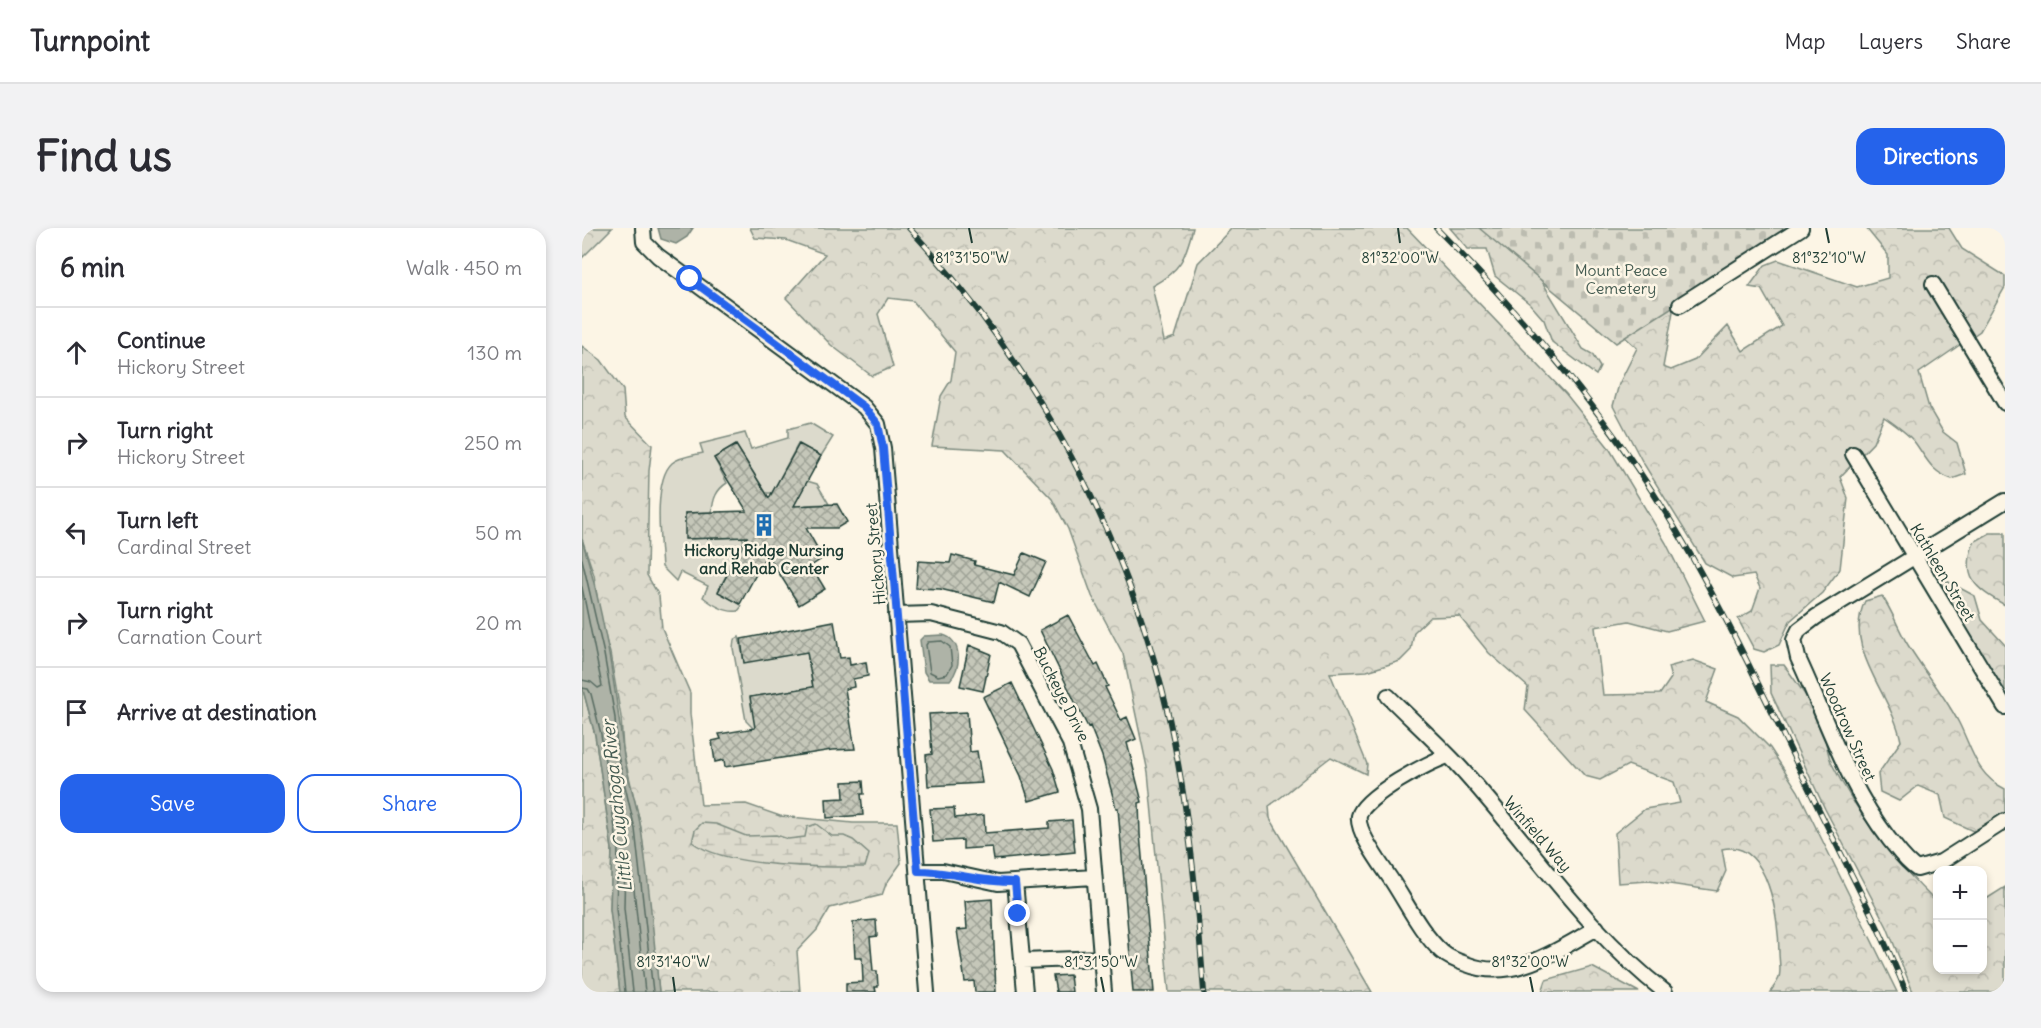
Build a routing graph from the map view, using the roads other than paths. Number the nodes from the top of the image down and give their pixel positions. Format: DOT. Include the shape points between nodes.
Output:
graph roads {
  1 [pos="643,228"];
  2 [pos="1801,228"];
  3 [pos="1933,284"];
  4 [pos="1680,305"];
  5 [pos="2005,403"];
  6 [pos="1852,454"];
  7 [pos="2005,501"];
  8 [pos="1915,556"];
  9 [pos="896,615"];
  10 [pos="1388,696"];
  11 [pos="2005,707"];
  12 [pos="1448,756"];
  13 [pos="2005,821"];
  14 [pos="918,871"];
  15 [pos="1094,877"];
  16 [pos="1015,882"];
  17 [pos="1597,928"];
  18 [pos="1101,958"];
  19 [pos="1023,962"];
  20 [pos="927,992"];
  21 [pos="1025,992"];
  22 [pos="1104,992"];
  23 [pos="1665,992"];
  1 -- 9 [label="street, Hickory Street" via="645,242 658,256 809,366 872,415 878,424"];
  2 -- 4 [label="street"];
  3 -- 5 [label="street"];
  6 -- 8 [label="street, Kathleen Street"];
  7 -- 8 [label="street"];
  8 -- 11 [label="street, Kathleen Street"];
  8 -- 13 [label="street, Woodrow Street" via="1799,630 1794,640 1798,658 1844,765 1879,825 1909,864 1917,869 1941,862"];
  9 -- 14 [label="street, Hickory Street"];
  9 -- 15 [label="street, Buckeye Drive" via="931,614 1001,632 1018,644 1072,748 1089,809"];
  10 -- 12 [label="street, Winfield Way"];
  12 -- 17 [label="street, Winfield Way"];
  12 -- 17 [label="street" via="1378,794 1359,816 1368,843 1431,940 1453,959 1503,971 1546,956"];
  14 -- 16 [label="street"];
  14 -- 20 [label="street, Hickory Street"];
  15 -- 16 [label="street"];
  15 -- 18 [label="street, Buckeye Drive"];
  16 -- 19 [label="street"];
  17 -- 23 [label="street, Winfield Way" via="1635,968"];
  18 -- 19 [label="street"];
  18 -- 22 [label="street, Buckeye Drive"];
  19 -- 21 [label="street"];
}
